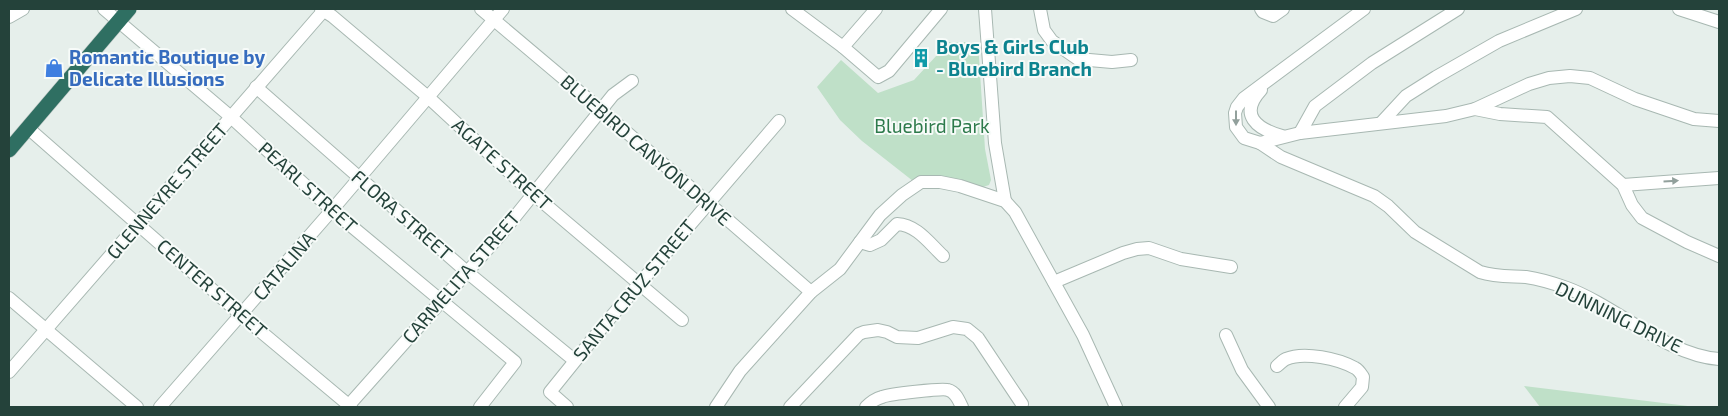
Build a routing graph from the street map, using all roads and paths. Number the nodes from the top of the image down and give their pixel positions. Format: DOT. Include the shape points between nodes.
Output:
graph roads {
  1 [pos="23,9"];
  2 [pos="104,9"];
  3 [pos="129,9"];
  4 [pos="323,9"];
  5 [pos="481,9"];
  6 [pos="503,9"];
  7 [pos="792,9"];
  8 [pos="941,9"];
  9 [pos="985,9"];
  10 [pos="1040,9"];
  11 [pos="1261,9"];
  12 [pos="1283,9"];
  13 [pos="1364,9"];
  14 [pos="1458,9"];
  15 [pos="1576,9"];
  16 [pos="1679,9"];
  17 [pos="871,10"];
  18 [pos="9,17"];
  19 [pos="493,20"];
  20 [pos="118,21"];
  21 [pos="1719,22"];
  22 [pos="843,47"];
  23 [pos="1131,60"];
  24 [pos="632,81"];
  25 [pos="1265,84"];
  26 [pos="256,87"];
  27 [pos="428,97"];
  28 [pos="1475,109"];
  29 [pos="601,110"];
  30 [pos="231,117"];
  31 [pos="779,121"];
  32 [pos="1719,121"];
  33 [pos="1381,123"];
  34 [pos="28,128"];
  35 [pos="1300,133"];
  36 [pos="1282,136"];
  37 [pos="1260,143"];
  38 [pos="9,150"];
  39 [pos="1281,157"];
  40 [pos="360,177"];
  41 [pos="1719,178"];
  42 [pos="1624,185"];
  43 [pos="532,194"];
  44 [pos="1005,201"];
  45 [pos="707,203"];
  46 [pos="332,210"];
  47 [pos="138,224"];
  48 [pos="860,242"];
  49 [pos="943,256"];
  50 [pos="1719,256"];
  51 [pos="1232,267"];
  52 [pos="466,272"];
  53 [pos="1054,282"];
  54 [pos="639,284"];
  55 [pos="811,292"];
  56 [pos="9,298"];
  57 [pos="441,302"];
  58 [pos="241,314"];
  59 [pos="682,320"];
  60 [pos="46,330"];
  61 [pos="1226,335"];
  62 [pos="1719,359"];
  63 [pos="574,360"];
  64 [pos="1277,366"];
  65 [pos="9,372"];
  66 [pos="1022,404"];
  67 [pos="350,406"];
  68 [pos="137,407"];
  69 [pos="160,407"];
  70 [pos="480,407"];
  71 [pos="567,407"];
  72 [pos="716,407"];
  73 [pos="790,407"];
  74 [pos="866,407"];
  75 [pos="962,407"];
  76 [pos="1116,407"];
  77 [pos="1269,407"];
  78 [pos="1345,407"];
  1 -- 18 [label="street"];
  2 -- 20 [label="street, PEARL STREET"];
  3 -- 20 [label="highway"];
  4 -- 26 [label="street, GLENNEYRE STREET"];
  4 -- 27 [label="street, AGATE STREET"];
  5 -- 19 [label="street, BLUEBIRD CANYON DRIVE"];
  6 -- 19 [label="street, CATALINA"];
  7 -- 22 [label="street"];
  8 -- 22 [label="street" via="889,71 881,76 875,75"];
  9 -- 44 [label="street" via="994,135"];
  10 -- 23 [label="street" via="1044,30 1052,41 1078,59"];
  11 -- 12 [label="street" via="1273,16"];
  13 -- 25 [label="street, DUNNING DRIVE"];
  14 -- 35 [label="street" via="1372,63 1315,106"];
  15 -- 33 [label="street" via="1499,41 1436,77 1406,96"];
  16 -- 21 [label="street"];
  17 -- 22 [label="street"];
  19 -- 27 [label="street, CATALINA"];
  19 -- 29 [label="street, BLUEBIRD CANYON DRIVE"];
  20 -- 30 [label="street, PEARL STREET"];
  20 -- 34 [label="highway"];
  24 -- 29 [label="street, CARMELITA STREET" via="613,95"];
  25 -- 36 [label="street" via="1254,98 1251,113 1263,130"];
  25 -- 37 [label="street, DUNNING DRIVE, one-way" via="1244,98 1237,107 1234,121 1239,134"];
  26 -- 30 [label="street, GLENNEYRE STREET"];
  26 -- 40 [label="street, FLORA STREET"];
  27 -- 40 [label="street, CATALINA"];
  27 -- 43 [label="street, AGATE STREET"];
  28 -- 32 [label="street" via="1529,84 1570,76 1590,78 1635,99 1694,119"];
  28 -- 33 [label="street" via="1446,116"];
  28 -- 42 [label="street" via="1547,117"];
  29 -- 43 [label="street, CARMELITA STREET"];
  29 -- 45 [label="street, BLUEBIRD CANYON DRIVE"];
  30 -- 46 [label="street, PEARL STREET"];
  30 -- 47 [label="street, GLENNEYRE STREET"];
  31 -- 45 [label="street, SANTA CRUZ STREET"];
  33 -- 35 [label="street"];
  34 -- 38 [label="highway"];
  34 -- 47 [label="street, CENTER STREET"];
  35 -- 36 [label="street"];
  36 -- 37 [label="street"];
  36 -- 39 [label="street"];
  37 -- 39 [label="street, DUNNING DRIVE"];
  39 -- 62 [label="street, DUNNING DRIVE" via="1374,196 1415,232 1480,272 1525,277 1569,289 1680,349"];
  40 -- 46 [label="street, CATALINA"];
  40 -- 52 [label="street, FLORA STREET"];
  42 -- 41 [label="street, one-way"];
  42 -- 50 [label="street" via="1632,205 1642,218"];
  43 -- 52 [label="street, CARMELITA STREET"];
  43 -- 54 [label="street, AGATE STREET"];
  44 -- 48 [label="street" via="960,186 921,182 880,215"];
  44 -- 53 [label="street" via="1015,212"];
  45 -- 54 [label="street, SANTA CRUZ STREET"];
  45 -- 55 [label="street, BLUEBIRD CANYON DRIVE"];
  46 -- 57 [label="street, PEARL STREET"];
  46 -- 58 [label="street, CATALINA"];
  47 -- 58 [label="street, CENTER STREET"];
  47 -- 60 [label="street, GLENNEYRE STREET"];
  48 -- 49 [label="street" via="870,245 897,224 905,225 914,228"];
  48 -- 55 [label="street" via="840,269"];
  51 -- 53 [label="street" via="1202,264 1149,248 1137,249"];
  52 -- 57 [label="street, CARMELITA STREET"];
  52 -- 63 [label="street, FLORA STREET"];
  53 -- 76 [label="street"];
  54 -- 59 [label="street, AGATE STREET"];
  54 -- 63 [label="street, SANTA CRUZ STREET"];
  55 -- 72 [label="street" via="740,370"];
  56 -- 60 [label="street"];
  57 -- 67 [label="street, CARMELITA STREET"];
  57 -- 70 [label="street, PEARL STREET" via="515,362"];
  58 -- 67 [label="street, CENTER STREET"];
  58 -- 69 [label="street, CATALINA"];
  60 -- 65 [label="street, GLENNEYRE STREET"];
  60 -- 68 [label="street"];
  61 -- 77 [label="street" via="1242,370"];
  63 -- 71 [label="street, SANTA CRUZ STREET" via="550,392"];
  64 -- 78 [label="street" via="1286,358 1314,356 1357,368 1363,376 1362,387"];
  66 -- 73 [label="street" via="978,338 953,326 918,338 897,337 878,330 859,334"];
  74 -- 75 [label="street" via="884,396 937,389 948,390 957,396"];
}
